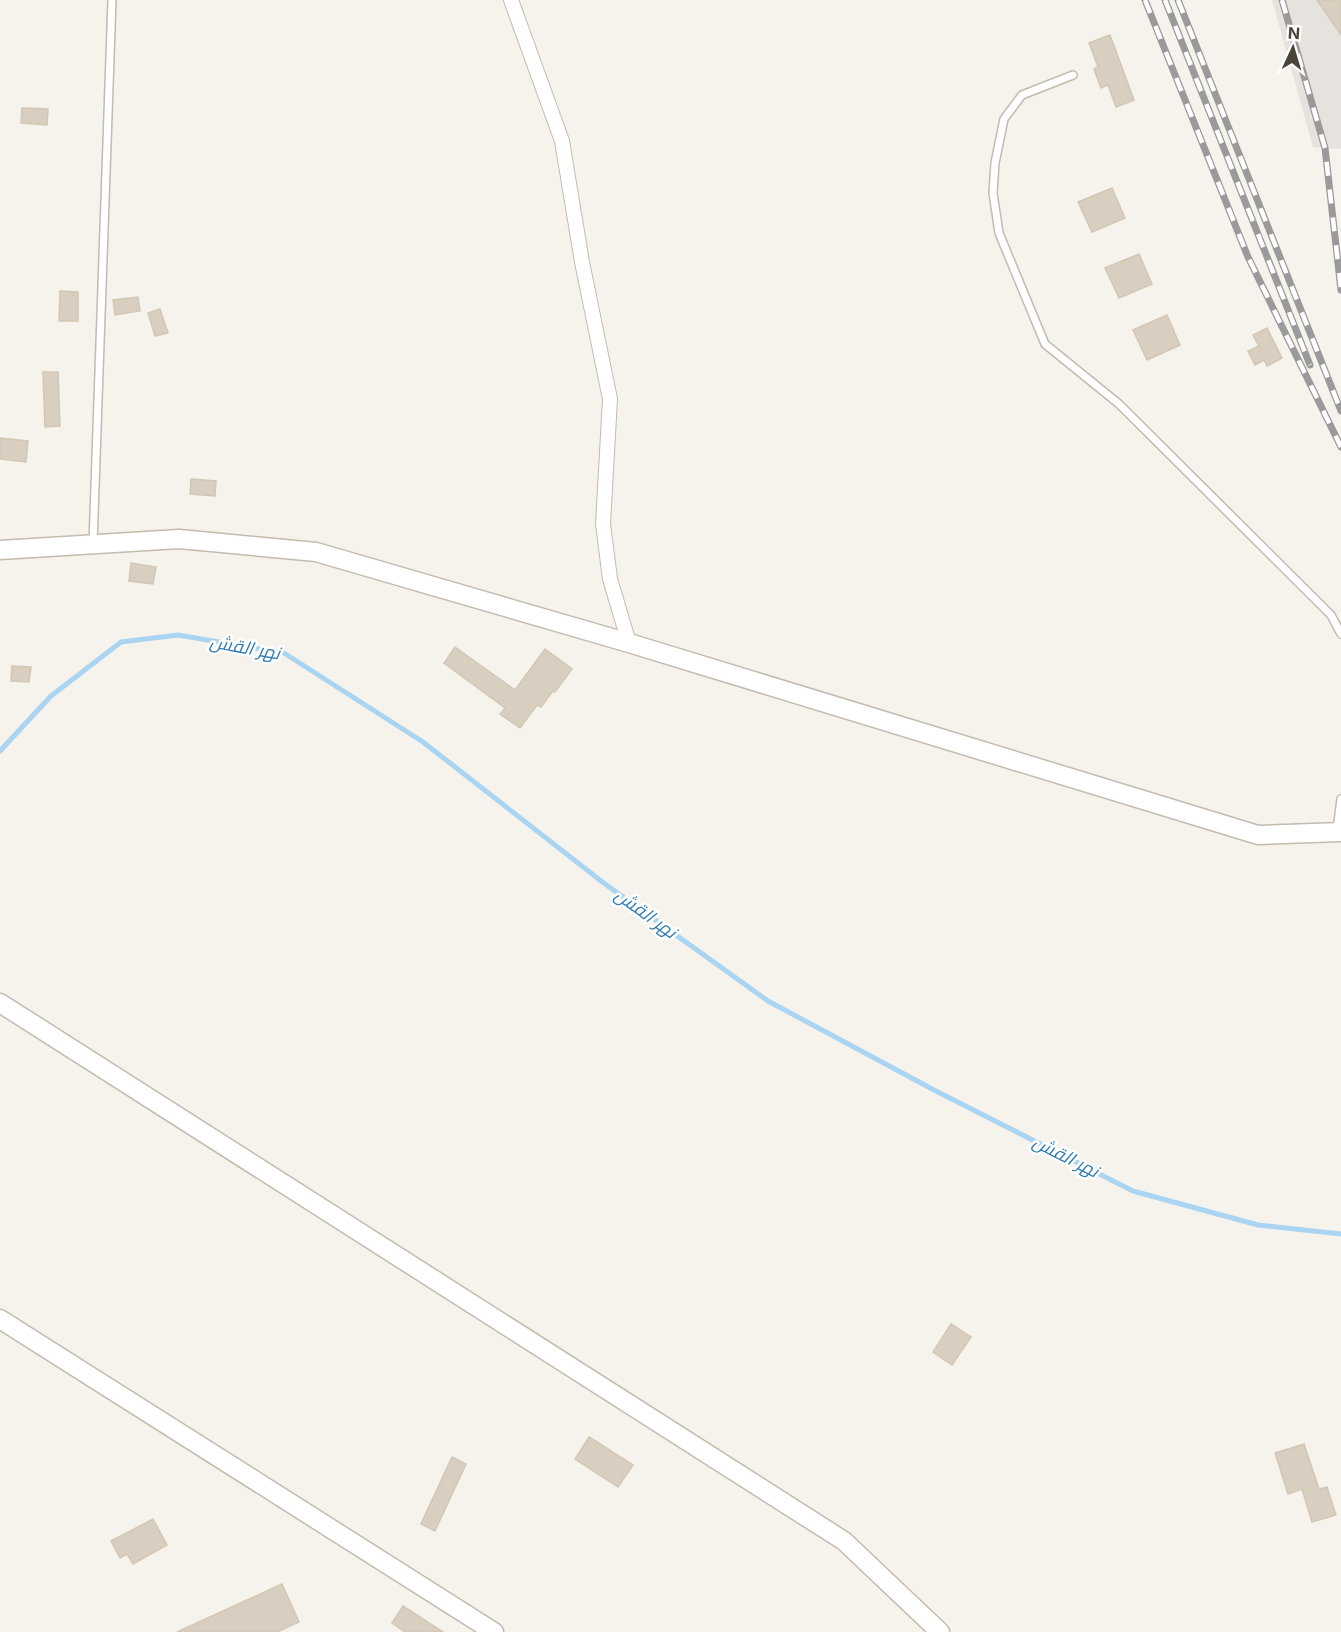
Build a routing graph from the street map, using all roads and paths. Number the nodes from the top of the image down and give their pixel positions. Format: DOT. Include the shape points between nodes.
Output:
graph roads {
  1 [pos="112,0"];
  2 [pos="511,0"];
  3 [pos="1073,75"];
  4 [pos="93,544"];
  5 [pos="0,550"];
  6 [pos="1341,634"];
  7 [pos="629,643"];
  8 [pos="1341,799"];
  9 [pos="1339,832"];
  10 [pos="0,1003"];
  11 [pos="0,1319"];
  12 [pos="494,1632"];
  13 [pos="940,1632"];
  1 -- 4 [label="lane"];
  2 -- 7 [label="street" via="562,141 610,399 603,524 610,579"];
  3 -- 6 [label="lane" via="1022,95 1004,119 995,163 993,193 999,233 1045,344 1119,404 1331,615"];
  4 -- 5 [label="street"];
  4 -- 7 [label="street" via="179,538 316,552"];
  7 -- 9 [label="street" via="1258,835"];
  8 -- 9 [label="lane"];
  10 -- 13 [label="street" via="844,1541"];
  11 -- 12 [label="street"];
}
